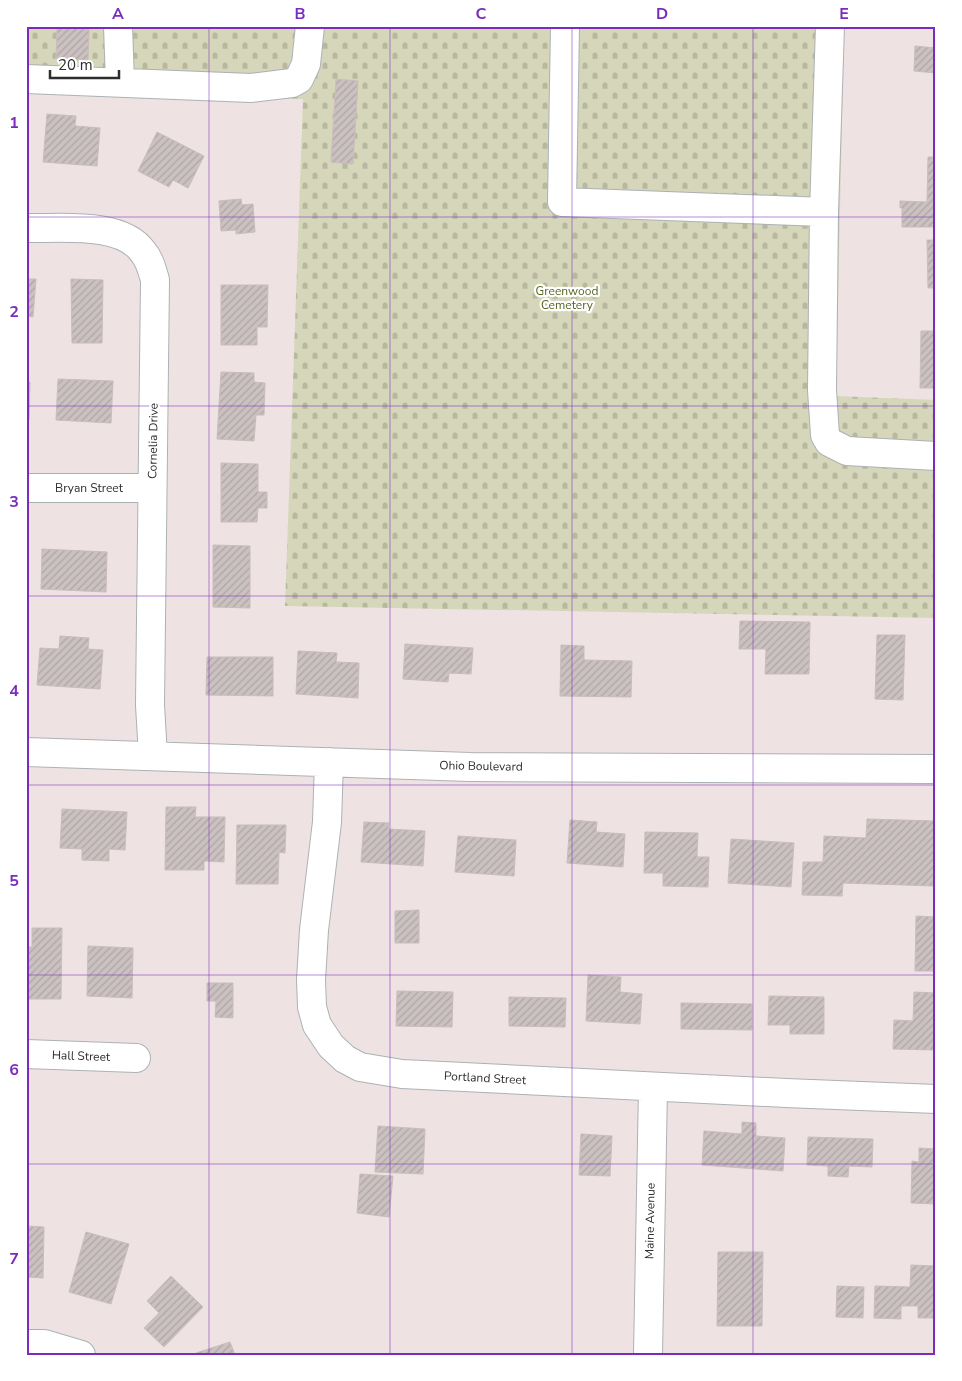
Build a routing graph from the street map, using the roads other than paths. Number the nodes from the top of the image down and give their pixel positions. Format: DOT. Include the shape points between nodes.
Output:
graph roads {
  1 [pos="118,26"];
  2 [pos="310,26"];
  3 [pos="566,26"];
  4 [pos="830,26"];
  5 [pos="26,79"];
  6 [pos="120,82"];
  7 [pos="824,212"];
  8 [pos="26,228"];
  9 [pos="936,456"];
  10 [pos="26,488"];
  11 [pos="152,488"];
  12 [pos="26,752"];
  13 [pos="153,756"];
  14 [pos="329,762"];
  15 [pos="936,770"];
  16 [pos="26,1054"];
  17 [pos="136,1058"];
  18 [pos="653,1087"];
  19 [pos="936,1099"];
  20 [pos="26,1344"];
  21 [pos="81,1355"];
  22 [pos="648,1355"];
  1 -- 6 [label="street"];
  2 -- 6 [label="street" via="306,64 299,78 292,83 251,88"];
  3 -- 7 [label="street" via="562,202"];
  4 -- 7 [label="street"];
  5 -- 6 [label="street"];
  7 -- 9 [label="street" via="822,390 829,442 847,451"];
  8 -- 11 [label="street, Cornelia Drive" via="110,232 129,239 149,261 155,280"];
  10 -- 11 [label="street, Bryan Street"];
  11 -- 13 [label="street, Cornelia Drive" via="150,705"];
  12 -- 13 [label="street, Ohio Boulevard"];
  13 -- 14 [label="street, Ohio Boulevard"];
  14 -- 15 [label="street, Ohio Boulevard" via="479,767"];
  14 -- 18 [label="street, Portland Street" via="327,822 311,980 312,1006 317,1024 331,1046 360,1067 402,1074"];
  16 -- 17 [label="street, Hall Street"];
  18 -- 19 [label="street, Portland Street"];
  18 -- 22 [label="street, Maine Avenue"];
  20 -- 21 [label="street" via="44,1344"];
}
